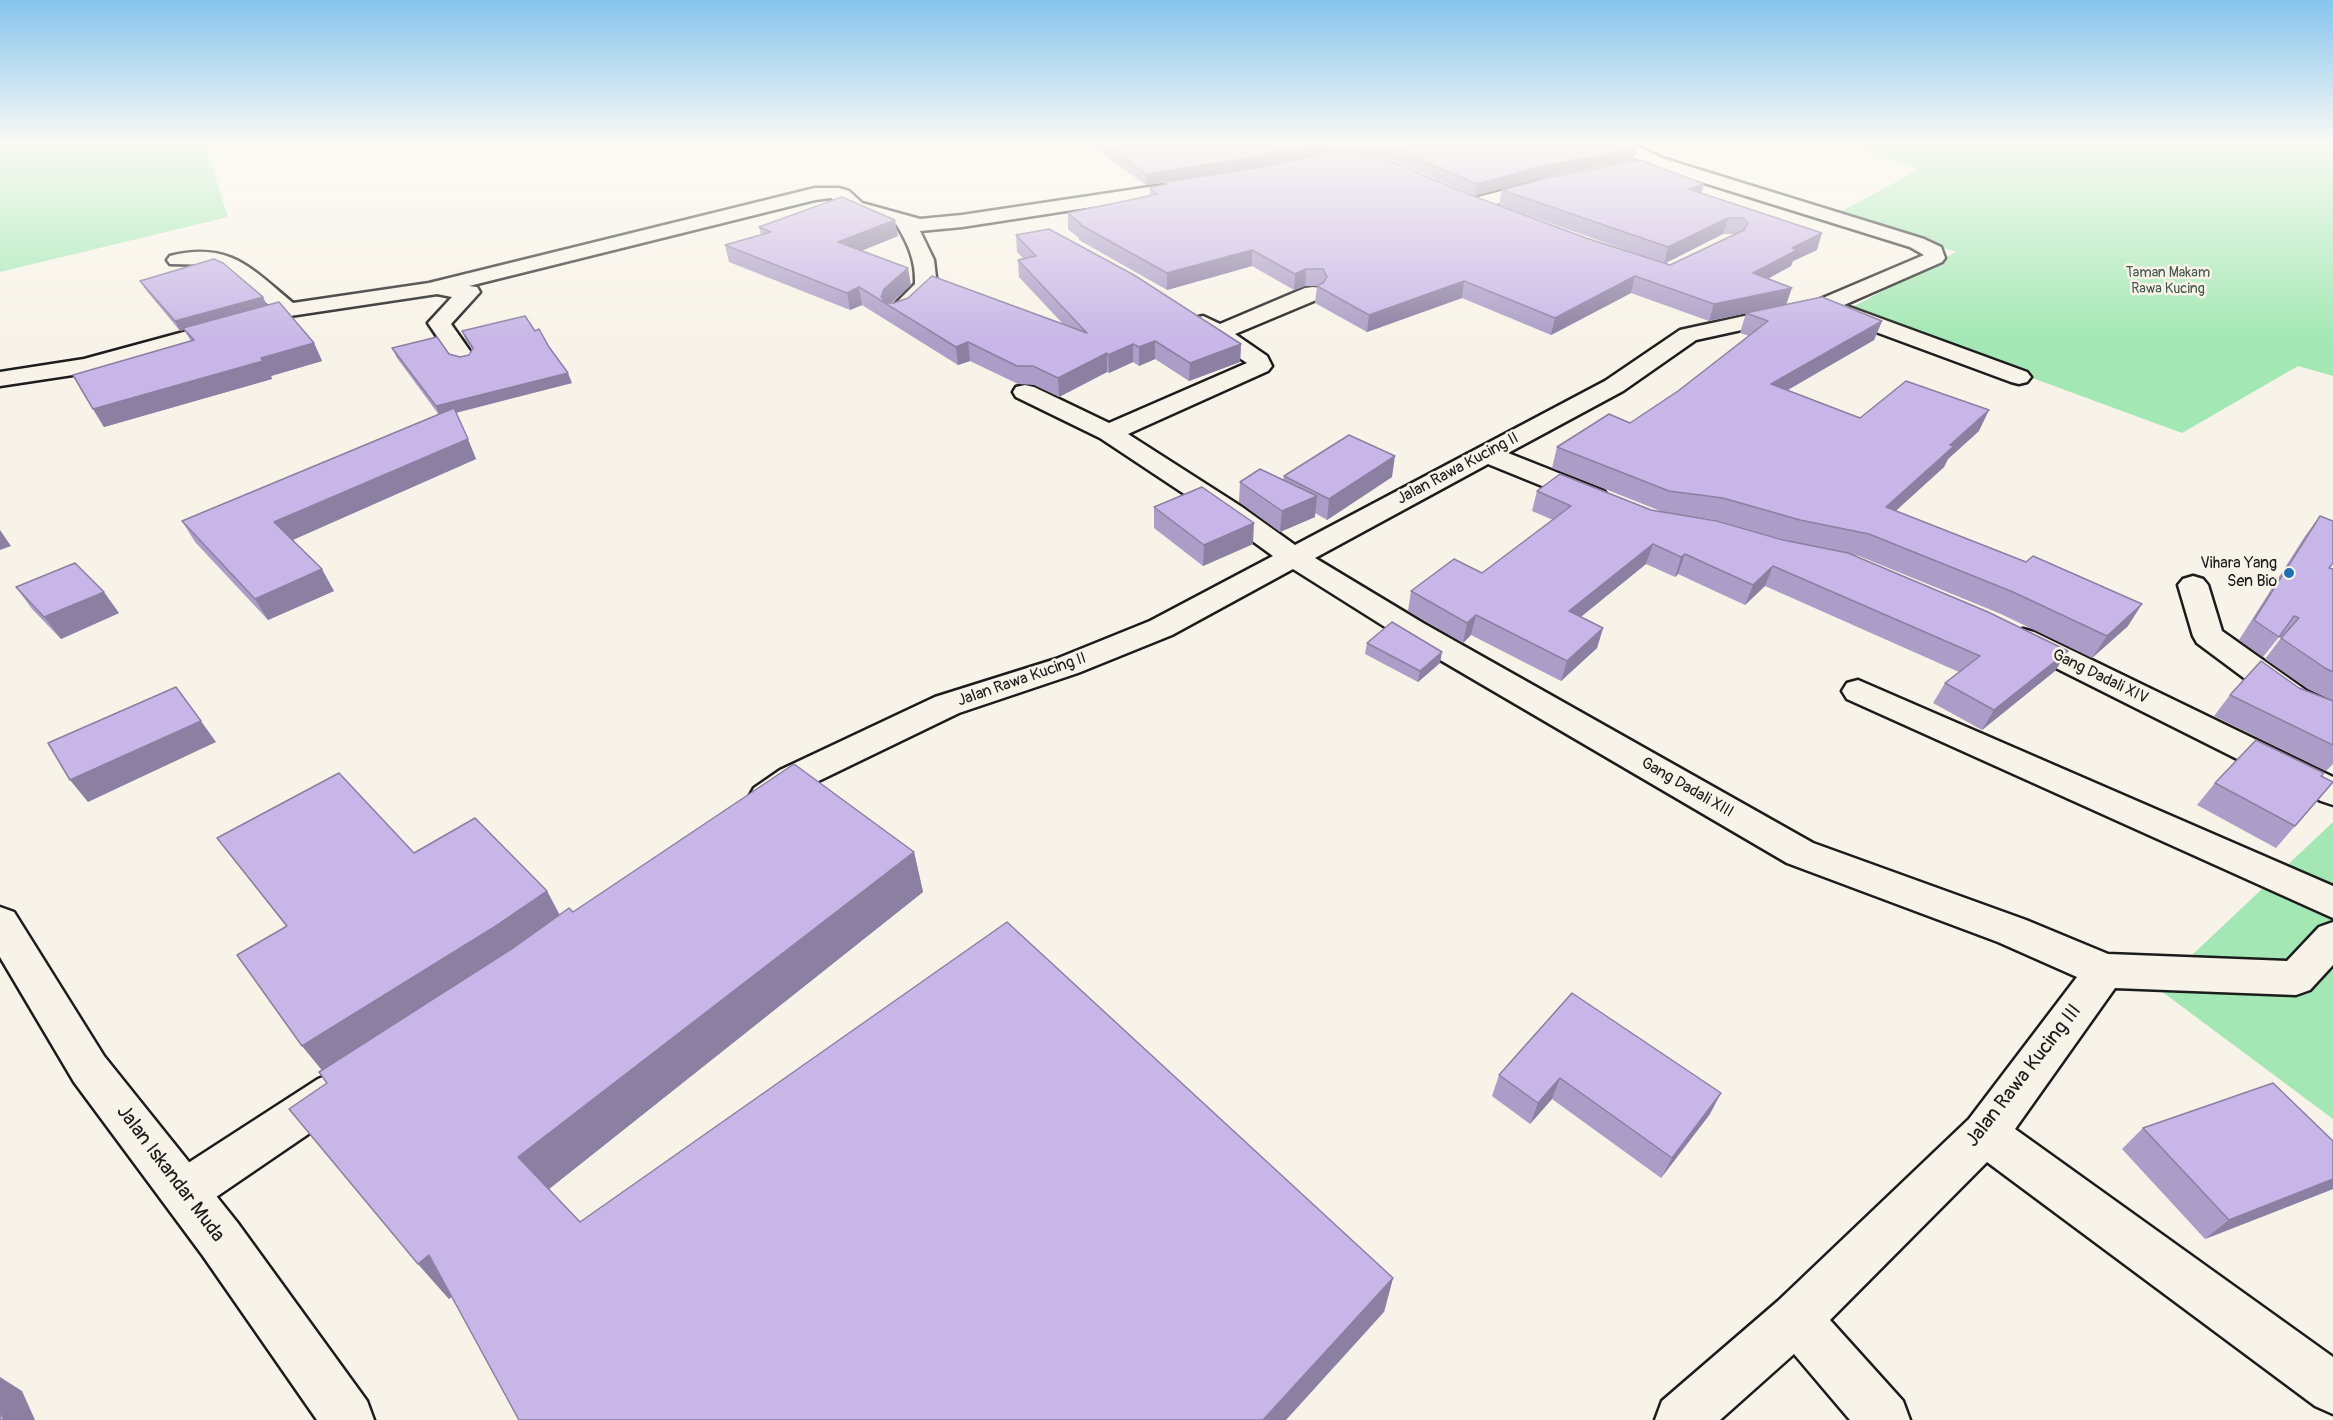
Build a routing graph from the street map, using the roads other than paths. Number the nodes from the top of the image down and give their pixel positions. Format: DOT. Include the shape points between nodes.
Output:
graph roads {
  1 [pos="758,208"];
  2 [pos="859,208"];
  3 [pos="1050,208"];
  4 [pos="1484,208"];
  5 [pos="1805,208"];
  6 [pos="1019,213"];
  7 [pos="1505,216"];
  8 [pos="904,222"];
  9 [pos="1043,231"];
  10 [pos="177,260"];
  11 [pos="429,290"];
  12 [pos="1313,293"];
  13 [pos="1825,305"];
  14 [pos="288,310"];
  15 [pos="897,313"];
  16 [pos="1190,316"];
  17 [pos="1219,333"];
  18 [pos="463,358"];
  19 [pos="2019,377"];
  20 [pos="0,379"];
  21 [pos="1025,393"];
  22 [pos="1109,434"];
  23 [pos="1487,454"];
  24 [pos="1624,509"];
  25 [pos="1293,557"];
  26 [pos="2193,585"];
  27 [pos="2000,628"];
  28 [pos="1858,691"];
  29 [pos="2333,717"];
  30 [pos="2333,792"];
  31 [pos="744,814"];
  32 [pos="2333,903"];
  33 [pos="0,923"];
  34 [pos="2333,938"];
  35 [pos="2104,971"];
  36 [pos="362,1075"];
  37 [pos="1985,1134"];
  38 [pos="184,1192"];
  39 [pos="1796,1319"];
  40 [pos="2333,1388"];
  41 [pos="348,1420"];
  42 [pos="1681,1420"];
  43 [pos="1884,1420"];
  1 -- 11 [label="street"];
  2 -- 8 [label="street"];
  3 -- 6 [label="street"];
  4 -- 7 [label="street"];
  5 -- 13 [label="street, Jalan Rawa Kucing II" via="1934,251 1935,258 1911,270"];
  6 -- 8 [label="street" via="920,225"];
  6 -- 9 [label="street"];
  8 -- 15 [label="street" via="924,255 926,286"];
  10 -- 14 [label="street" via="218,259 236,266"];
  11 -- 14 [label="street"];
  11 -- 18 [label="street" via="469,292 439,326"];
  12 -- 17 [label="street"];
  13 -- 19 [label="street"];
  13 -- 23 [label="street, Jalan Rawa Kucing II" via="1688,334 1614,386"];
  14 -- 20 [label="street" via="86,366"];
  16 -- 17 [label="street"];
  17 -- 22 [label="street" via="1253,356 1260,366"];
  21 -- 22 [label="street, Gang Dadali XIII"];
  22 -- 25 [label="street, Gang Dadali XIII"];
  23 -- 24 [label="street"];
  23 -- 25 [label="street, Jalan Rawa Kucing II"];
  25 -- 31 [label="street, Jalan Rawa Kucing II" via="1161,628 1067,666 947,705 792,779"];
  25 -- 35 [label="street, Gang Dadali XIII" via="1800,854 2012,931"];
  26 -- 29 [label="street" via="2208,636 2295,699"];
  27 -- 30 [label="street, Gang Dadali XIV"];
  28 -- 32 [label="street"];
  33 -- 38 [label="street, Jalan Iskandar Muda" via="89,1069"];
  34 -- 35 [label="street" via="2296,978"];
  35 -- 37 [label="street, Jalan Rawa Kucing III"];
  36 -- 38 [label="street"];
  37 -- 39 [label="street, Jalan Rawa Kucing III"];
  37 -- 40 [label="street"];
  38 -- 41 [label="street, Jalan Iskandar Muda"];
  39 -- 42 [label="street, Jalan Rawa Kucing III"];
  39 -- 43 [label="street"];
}
